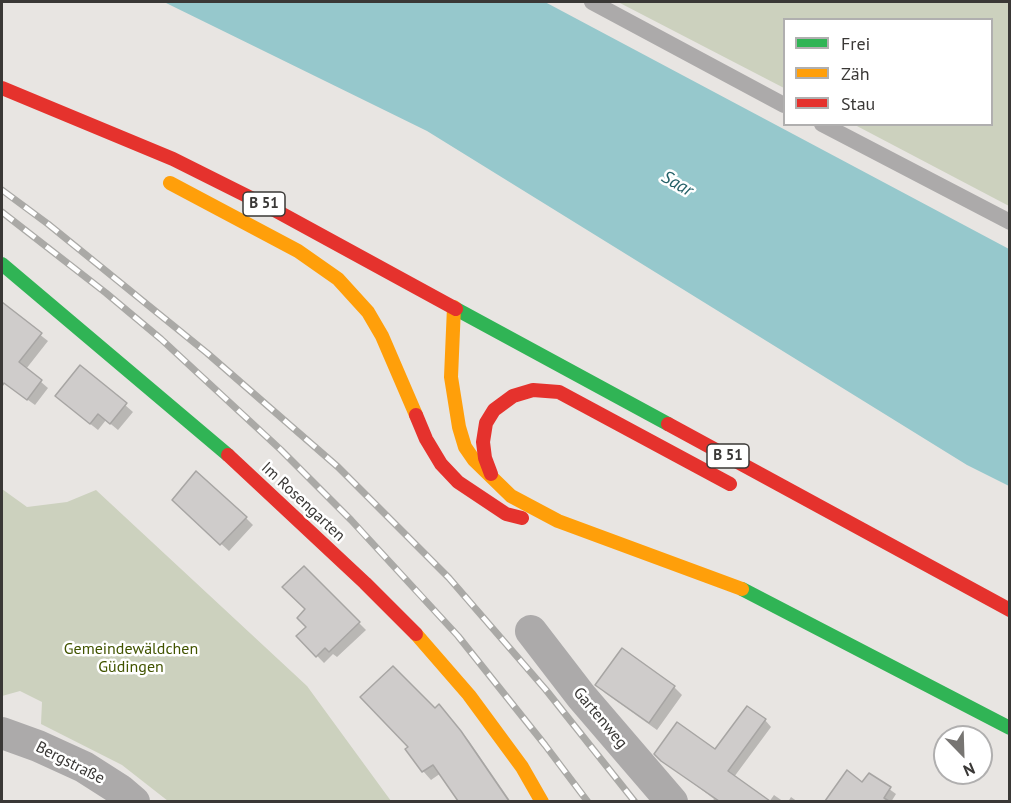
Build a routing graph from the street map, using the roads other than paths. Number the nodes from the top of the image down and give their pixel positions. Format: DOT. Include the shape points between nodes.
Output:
graph roads {
  1 [pos="592,2"];
  2 [pos="2,88"];
  3 [pos="783,104"];
  4 [pos="68,116"];
  5 [pos="826,126"];
  6 [pos="128,155"];
  7 [pos="158,175"];
  8 [pos="1010,222"];
  9 [pos="2,264"];
  10 [pos="453,307"];
  11 [pos="493,478"];
  12 [pos="745,491"];
  13 [pos="558,521"];
  14 [pos="961,599"];
  15 [pos="1006,608"];
  16 [pos="531,631"];
  17 [pos="1010,728"];
  18 [pos="2,733"];
  19 [pos="134,801"];
  20 [pos="542,801"];
  21 [pos="672,801"];
  1 -- 3 [label="lane"];
  2 -- 4 [label="main road, B 51"];
  4 -- 6 [label="main road"];
  4 -- 10 [label="main road, B 51" via="173,159"];
  5 -- 8 [label="lane"];
  7 -- 13 [label="main road" via="298,251 338,279 368,312 382,336 426,439 441,464 481,499 506,514"];
  9 -- 20 [label="main road, Im Rosengarten" via="243,468 374,591 469,695"];
  10 -- 11 [label="main road" via="451,377 459,427 465,447"];
  10 -- 15 [label="main road, B 51"];
  11 -- 12 [label="main road" via="484,458 486,423 503,403 533,390 559,392"];
  11 -- 13 [label="main road" via="512,496"];
  13 -- 17 [label="main road" via="752,593"];
  14 -- 15 [label="main road"];
  16 -- 21 [label="street, Gartenweg" via="581,696"];
  18 -- 19 [label="street, Bergstraße" via="84,767"];
}
